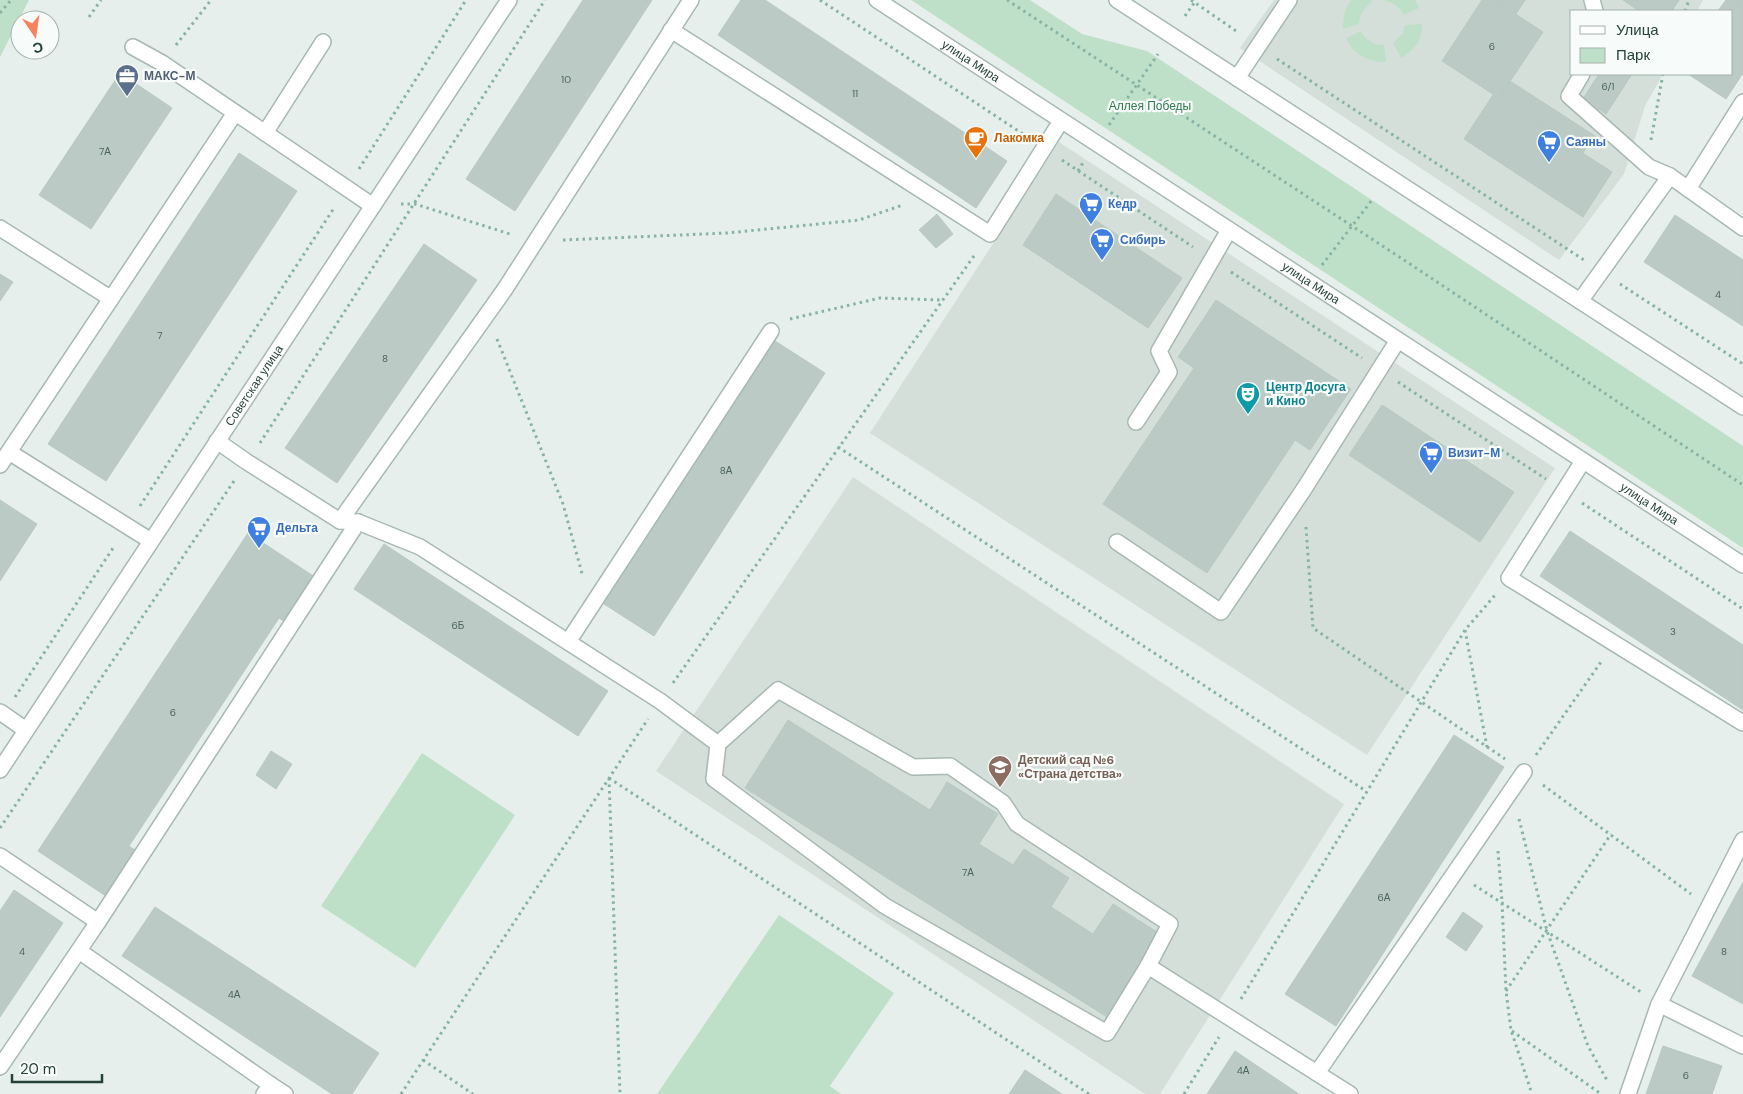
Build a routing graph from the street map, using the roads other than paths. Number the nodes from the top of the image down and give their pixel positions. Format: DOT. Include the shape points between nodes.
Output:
graph roads {
  1 [pos="508,0"];
  2 [pos="691,0"];
  3 [pos="877,0"];
  4 [pos="1117,0"];
  5 [pos="1289,0"];
  6 [pos="671,30"];
  7 [pos="323,42"];
  8 [pos="133,47"];
  9 [pos="1581,75"];
  10 [pos="1237,78"];
  11 [pos="1743,102"];
  12 [pos="235,113"];
  13 [pos="1061,121"];
  14 [pos="265,133"];
  15 [pos="1670,176"];
  16 [pos="1688,189"];
  17 [pos="373,206"];
  18 [pos="0,228"];
  19 [pos="1743,228"];
  20 [pos="1229,230"];
  21 [pos="110,298"];
  22 [pos="1580,302"];
  23 [pos="771,331"];
  24 [pos="1398,340"];
  25 [pos="1743,408"];
  26 [pos="1136,422"];
  27 [pos="217,441"];
  28 [pos="9,452"];
  29 [pos="1583,461"];
  30 [pos="0,465"];
  31 [pos="340,521"];
  32 [pos="358,522"];
  33 [pos="151,542"];
  34 [pos="1117,542"];
  35 [pos="1743,565"];
  36 [pos="568,642"];
  37 [pos="2,713"];
  38 [pos="1743,723"];
  39 [pos="26,730"];
  40 [pos="718,744"];
  41 [pos="0,770"];
  42 [pos="1524,772"];
  43 [pos="1743,840"];
  44 [pos="0,856"];
  45 [pos="98,922"];
  46 [pos="78,951"];
  47 [pos="1148,966"];
  48 [pos="1658,1004"];
  49 [pos="1743,1046"];
  50 [pos="0,1067"];
  51 [pos="1317,1073"];
  52 [pos="268,1089"];
  53 [pos="284,1094"];
  54 [pos="1350,1094"];
  55 [pos="1628,1094"];
  1 -- 17 [label="street, Советская улица"];
  2 -- 6 [label="street"];
  3 -- 13 [label="street, улица Мира"];
  4 -- 10 [label="street"];
  5 -- 10 [label="street"];
  6 -- 13 [label="street" via="990,234"];
  6 -- 31 [label="street" via="487,314"];
  7 -- 14 [label="street"];
  8 -- 12 [label="street"];
  9 -- 15 [label="street" via="1569,96 1649,167"];
  10 -- 22 [label="street"];
  11 -- 16 [label="street"];
  12 -- 14 [label="street"];
  12 -- 21 [label="street"];
  13 -- 20 [label="street, улица Мира"];
  14 -- 17 [label="street"];
  15 -- 16 [label="street"];
  15 -- 22 [label="street"];
  16 -- 19 [label="street"];
  17 -- 27 [label="street, Советская улица"];
  18 -- 21 [label="street"];
  20 -- 24 [label="street, улица Мира"];
  20 -- 26 [label="street" via="1159,351 1169,372"];
  21 -- 28 [label="street"];
  22 -- 25 [label="street"];
  23 -- 36 [label="street"];
  24 -- 29 [label="street, улица Мира"];
  24 -- 34 [label="street" via="1222,612"];
  27 -- 31 [label="street"];
  27 -- 33 [label="street, Советская улица"];
  28 -- 30 [label="street"];
  28 -- 33 [label="street"];
  29 -- 35 [label="street, улица Мира"];
  29 -- 38 [label="street" via="1509,578"];
  31 -- 32 [label="street"];
  32 -- 36 [label="street" via="420,547"];
  32 -- 45 [label="street"];
  33 -- 39 [label="street, Советская улица"];
  36 -- 40 [label="street"];
  37 -- 39 [label="street"];
  39 -- 41 [label="street, Советская улица"];
  40 -- 47 [label="street" via="714,779 885,906 1107,1033"];
  40 -- 47 [label="street" via="778,690 913,767 950,766 1003,803 1017,824 1170,924"];
  42 -- 51 [label="street"];
  43 -- 48 [label="street"];
  44 -- 45 [label="street"];
  45 -- 46 [label="street"];
  46 -- 50 [label="street"];
  46 -- 52 [label="street"];
  47 -- 51 [label="street"];
  48 -- 49 [label="street"];
  48 -- 55 [label="street"];
  51 -- 54 [label="street"];
  52 -- 53 [label="street"];
}
